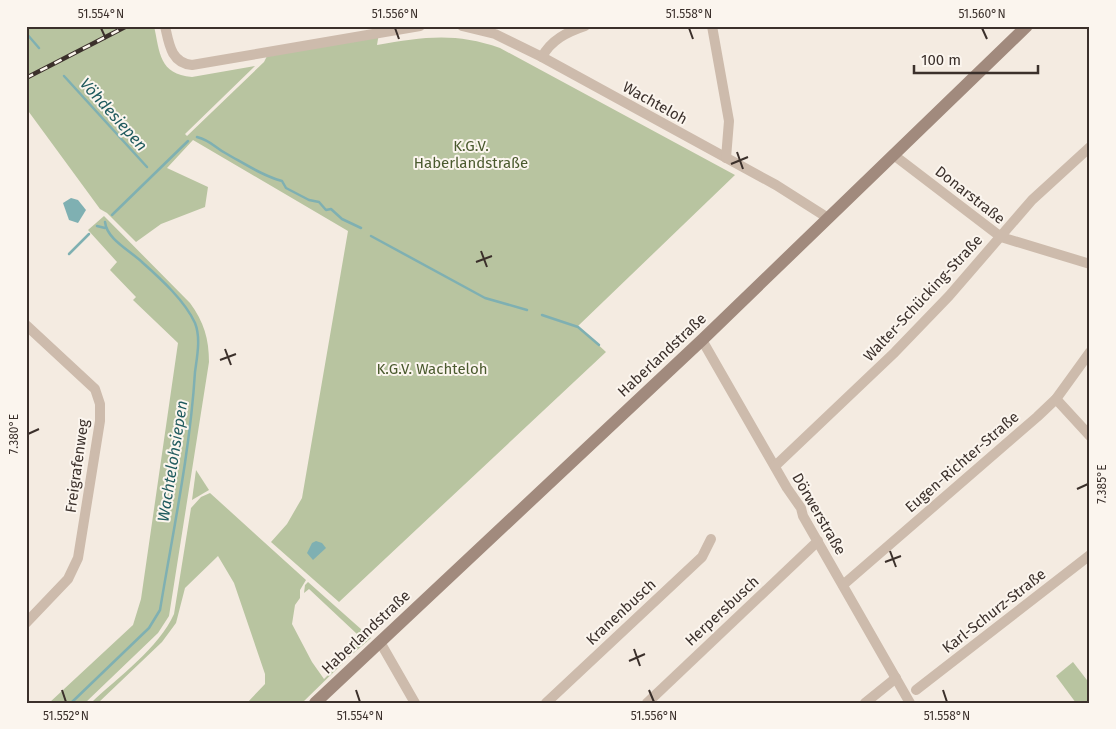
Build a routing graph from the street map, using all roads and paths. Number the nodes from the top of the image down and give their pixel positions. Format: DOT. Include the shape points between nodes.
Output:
graph roads {
  1 [pos="165,26"];
  2 [pos="420,26"];
  3 [pos="462,26"];
  4 [pos="585,26"];
  5 [pos="712,26"];
  6 [pos="1027,26"];
  7 [pos="542,57"];
  8 [pos="1090,147"];
  9 [pos="895,156"];
  10 [pos="726,158"];
  11 [pos="828,218"];
  12 [pos="1001,237"];
  13 [pos="1090,264"];
  14 [pos="26,325"];
  15 [pos="702,340"];
  16 [pos="1090,352"];
  17 [pos="1056,399"];
  18 [pos="1090,436"];
  19 [pos="775,466"];
  20 [pos="711,539"];
  21 [pos="818,541"];
  22 [pos="1090,555"];
  23 [pos="843,585"];
  24 [pos="26,623"];
  25 [pos="380,642"];
  26 [pos="896,678"];
  27 [pos="916,690"];
  28 [pos="315,703"];
  29 [pos="415,703"];
  30 [pos="546,703"];
  31 [pos="647,703"];
  32 [pos="865,703"];
  33 [pos="910,703"];
  1 -- 2 [label="street" via="177,60 192,65"];
  3 -- 7 [label="street, Wachteloh" via="495,34"];
  4 -- 7 [label="street" via="563,35"];
  5 -- 10 [label="street" via="729,121"];
  6 -- 9 [label="street, Haberlandstraße"];
  7 -- 10 [label="street, Wachteloh"];
  8 -- 12 [label="street, Walter-Schücking-Straße" via="1032,200"];
  9 -- 11 [label="street, Haberlandstraße"];
  9 -- 12 [label="street, Donarstraße"];
  10 -- 11 [label="street, Wachteloh"];
  11 -- 15 [label="street, Haberlandstraße"];
  12 -- 13 [label="street, Donarstraße"];
  12 -- 19 [label="street, Walter-Schücking-Straße" via="895,352"];
  14 -- 24 [label="street, Freigrafenweg" via="95,389 100,404 100,420 78,558 68,579"];
  15 -- 19 [label="street, Dörwerstraße"];
  15 -- 25 [label="street, Haberlandstraße"];
  16 -- 17 [label="street, Eugen-Richter-Straße"];
  17 -- 18 [label="street"];
  17 -- 23 [label="street, Eugen-Richter-Straße"];
  19 -- 21 [label="street, Dörwerstraße"];
  20 -- 30 [label="street, Kranenbusch" via="702,557"];
  21 -- 23 [label="street, Dörwerstraße"];
  21 -- 31 [label="street, Herpersbusch"];
  22 -- 27 [label="street, Karl-Schurz-Straße"];
  23 -- 26 [label="street, Dörwerstraße"];
  25 -- 28 [label="street, Haberlandstraße"];
  25 -- 29 [label="street"];
  26 -- 32 [label="street"];
  26 -- 33 [label="street, Dörwerstraße"];
}
